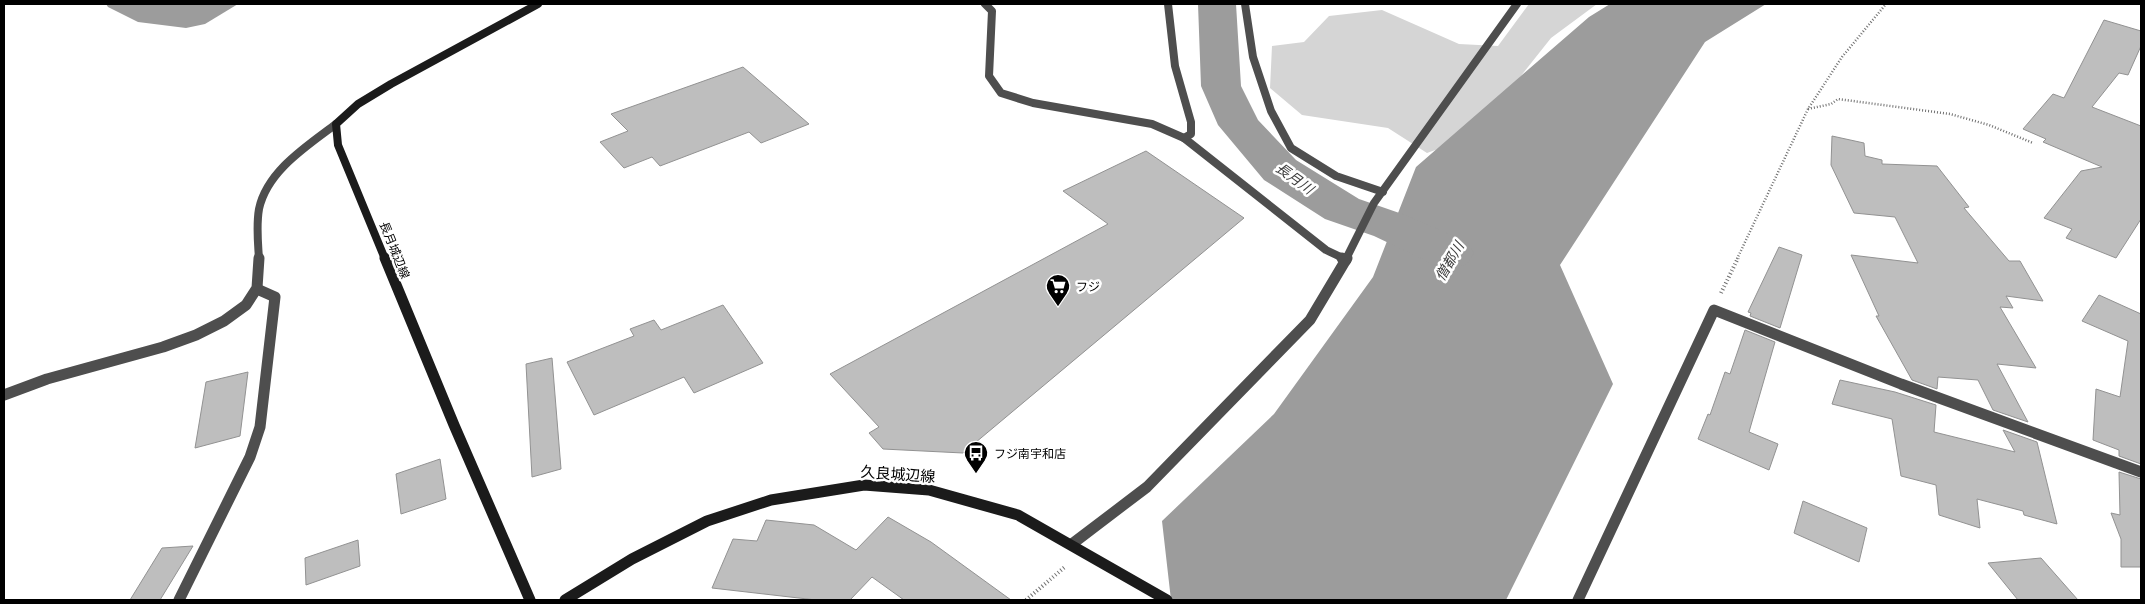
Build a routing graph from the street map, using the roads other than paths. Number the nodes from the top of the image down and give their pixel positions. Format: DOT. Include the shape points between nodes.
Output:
graph roads {
  1 [pos="538,4"];
  2 [pos="985,4"];
  3 [pos="1168,4"];
  4 [pos="1245,4"];
  5 [pos="1517,4"];
  6 [pos="336,124"];
  7 [pos="1184,138"];
  8 [pos="1383,192"];
  9 [pos="1349,255"];
  10 [pos="257,288"];
  11 [pos="4,395"];
  12 [pos="2141,472"];
  13 [pos="1072,544"];
  14 [pos="179,600"];
  15 [pos="530,600"];
  16 [pos="565,600"];
  17 [pos="1168,600"];
  18 [pos="1578,600"];
  1 -- 6 [label="main road" via="390,84 358,104"];
  2 -- 7 [label="street" via="992,11 989,76 1002,93 1033,103 1152,124"];
  3 -- 7 [label="street" via="1175,66 1191,122 1191,134"];
  4 -- 8 [label="street" via="1256,66 1270,111 1291,148 1336,176"];
  5 -- 8 [label="street"];
  6 -- 10 [label="street" via="285,165 258,204"];
  6 -- 15 [label="main road, 長月城辺線" via="338,145"];
  7 -- 9 [label="street" via="1326,250"];
  8 -- 9 [label="street"];
  9 -- 13 [label="street" via="1310,320 1147,487"];
  10 -- 11 [label="street" via="242,309 209,330"];
  10 -- 14 [label="street" via="274,297 260,426 250,458"];
  12 -- 18 [label="street" via="1901,384 1714,310"];
  13 -- 16 [label="main road, 久良城辺線" via="1018,514 928,490 864,486 771,500 707,521 632,559"];
  13 -- 17 [label="main road, 久良城辺線"];
}
